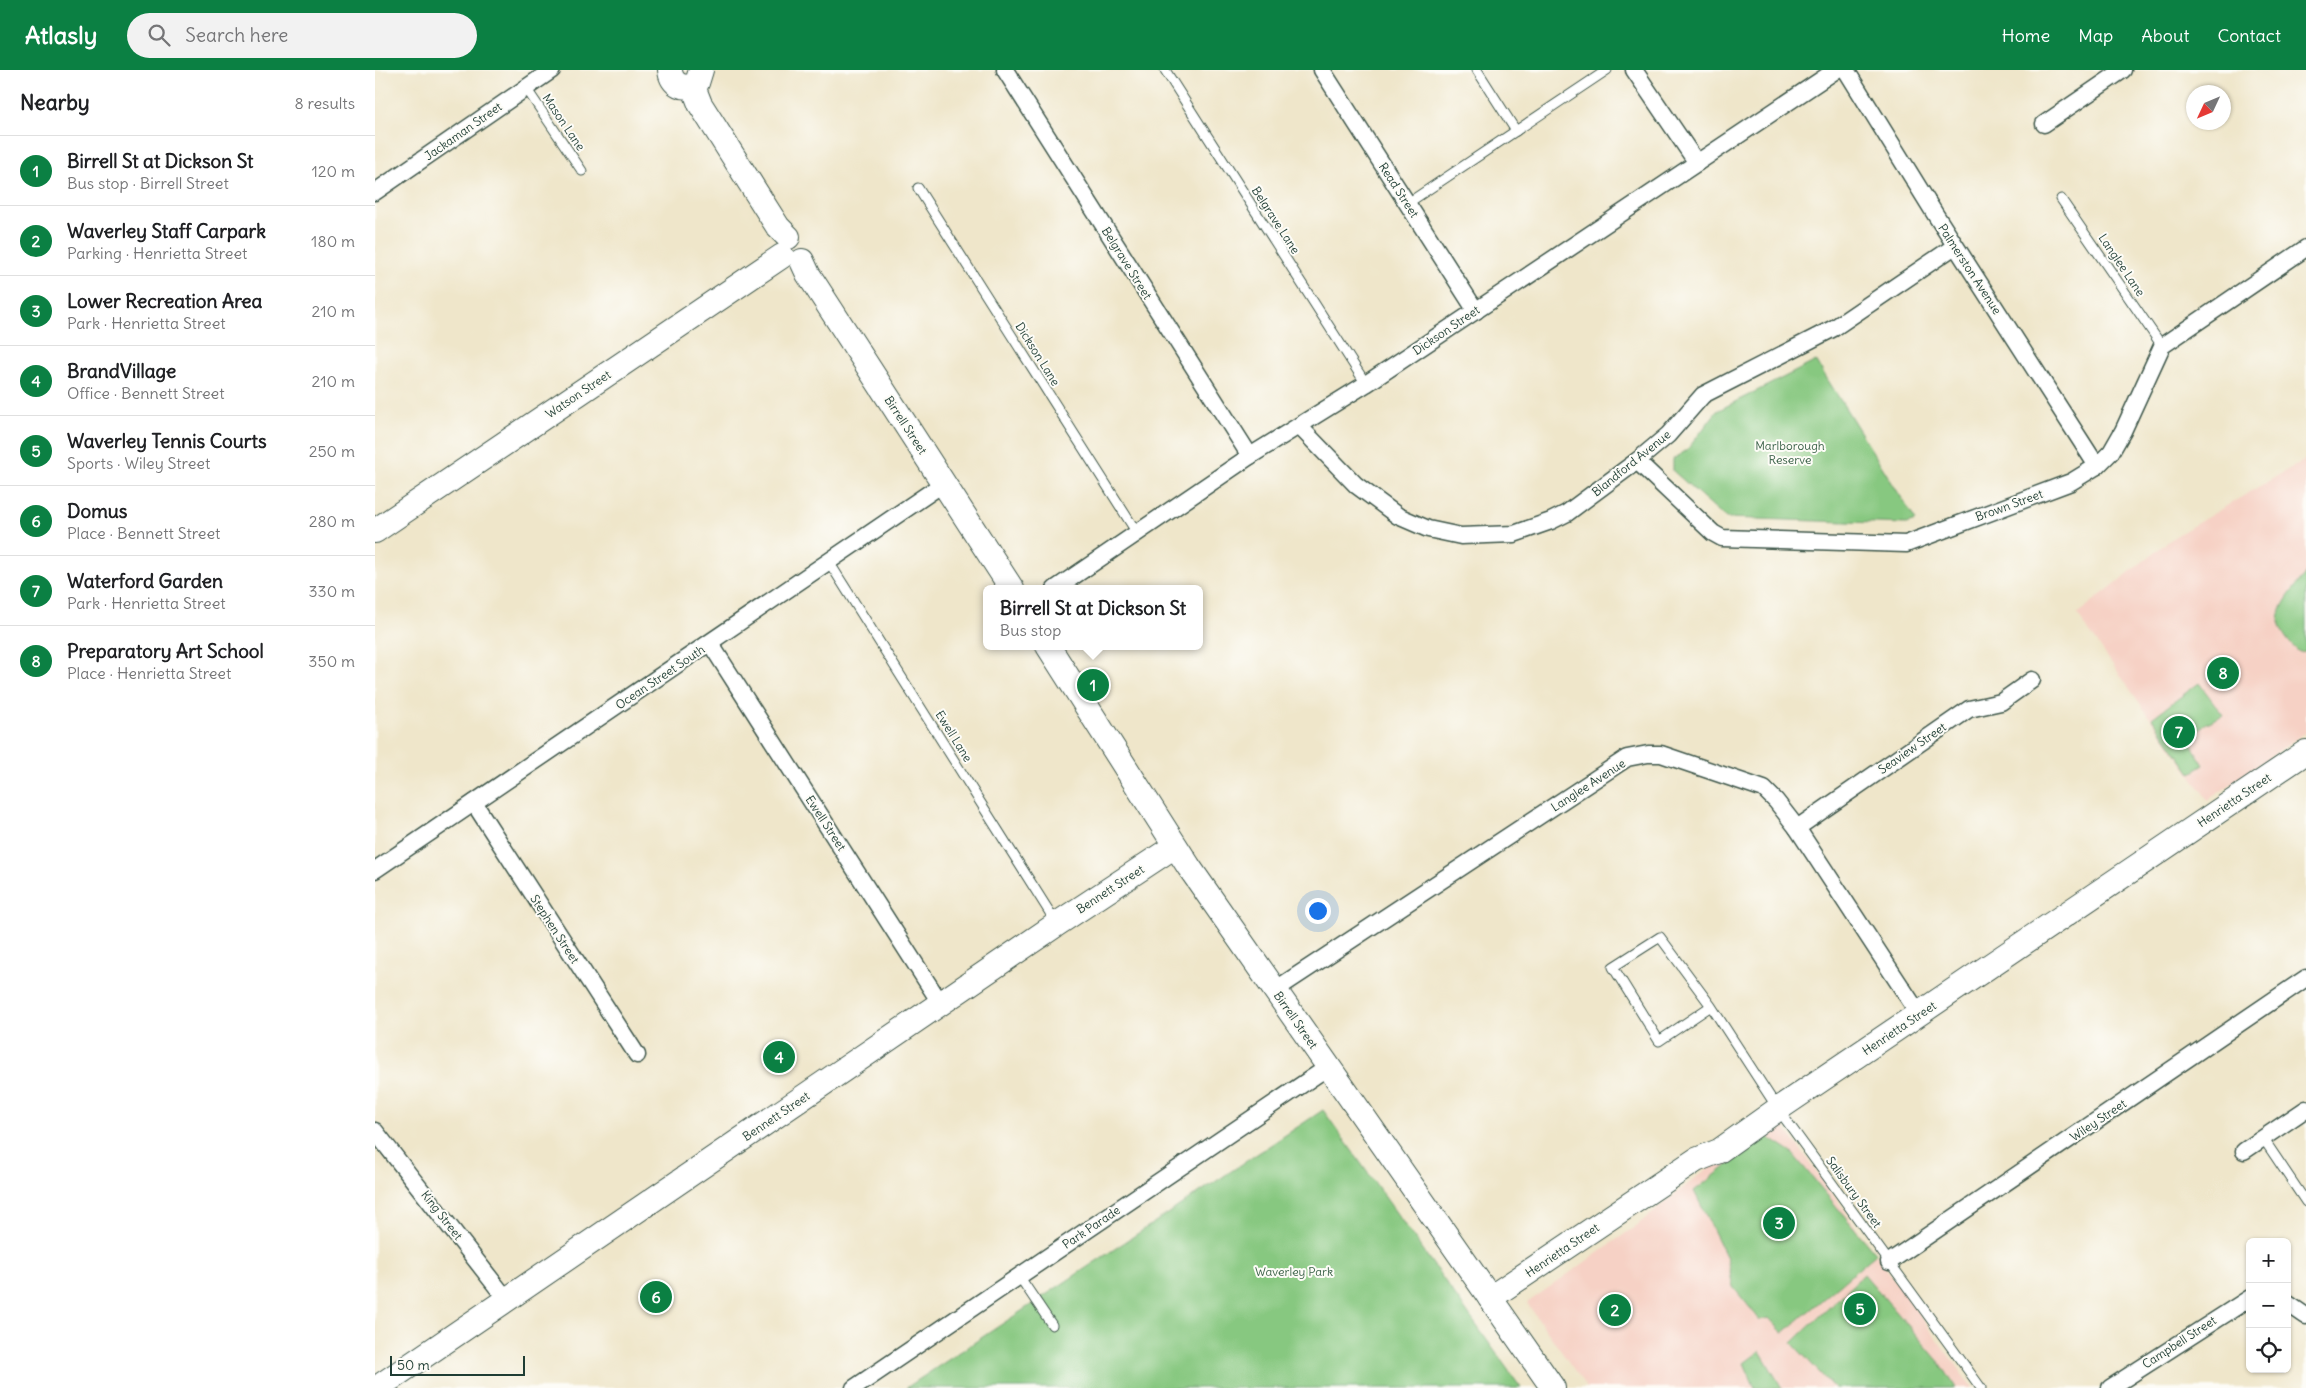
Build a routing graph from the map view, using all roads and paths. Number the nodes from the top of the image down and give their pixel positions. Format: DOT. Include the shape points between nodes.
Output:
graph roads {
  1 [pos="670,70"];
  2 [pos="1005,70"];
  3 [pos="1165,70"];
  4 [pos="1322,70"];
  5 [pos="1477,70"];
  6 [pos="1607,70"];
  7 [pos="1633,70"];
  8 [pos="1836,70"];
  9 [pos="1846,70"];
  10 [pos="2123,70"];
  11 [pos="537,77"];
  12 [pos="697,78"];
  13 [pos="2044,124"];
  14 [pos="1516,131"];
  15 [pos="1697,164"];
  16 [pos="582,171"];
  17 [pos="917,188"];
  18 [pos="375,192"];
  19 [pos="2061,199"];
  20 [pos="1407,204"];
  21 [pos="1955,246"];
  22 [pos="2306,248"];
  23 [pos="791,252"];
  24 [pos="1476,311"];
  25 [pos="2162,346"];
  26 [pos="1366,384"];
  27 [pos="1299,426"];
  28 [pos="1250,456"];
  29 [pos="1637,461"];
  30 [pos="2097,466"];
  31 [pos="944,483"];
  32 [pos="375,531"];
  33 [pos="1137,533"];
  34 [pos="829,562"];
  35 [pos="1008,585"];
  36 [pos="1061,585"];
  37 [pos="710,643"];
  38 [pos="1051,650"];
  39 [pos="2032,680"];
  40 [pos="2306,752"];
  41 [pos="474,803"];
  42 [pos="1797,828"];
  43 [pos="1175,846"];
  44 [pos="375,870"];
  45 [pos="1057,924"];
  46 [pos="2306,978"];
  47 [pos="1275,990"];
  48 [pos="941,1004"];
  49 [pos="1711,1006"];
  50 [pos="1919,1014"];
  51 [pos="637,1055"];
  52 [pos="1328,1067"];
  53 [pos="1778,1109"];
  54 [pos="2306,1109"];
  55 [pos="375,1131"];
  56 [pos="2263,1138"];
  57 [pos="2244,1151"];
  58 [pos="2306,1202"];
  59 [pos="1889,1262"];
  60 [pos="1019,1276"];
  61 [pos="1490,1298"];
  62 [pos="507,1300"];
  63 [pos="2246,1301"];
  64 [pos="2291,1306"];
  65 [pos="2306,1316"];
  66 [pos="1052,1325"];
  67 [pos="377,1388"];
  68 [pos="854,1388"];
  69 [pos="1553,1388"];
  70 [pos="1981,1388"];
  71 [pos="2110,1388"];
  1 -- 12 [label="main road" via="671,77 683,87"];
  2 -- 28 [label="street, Belgrave Street"];
  3 -- 26 [label="lane, Belgrave Lane"];
  4 -- 20 [label="street, Read Street"];
  5 -- 14 [label="lane"];
  6 -- 14 [label="lane"];
  7 -- 15 [label="street"];
  8 -- 15 [label="street, Dickson Street"];
  9 -- 21 [label="street, Palmerston Avenue"];
  10 -- 13 [label="street"];
  11 -- 16 [label="lane, Mason Lane"];
  11 -- 18 [label="street, Jackaman Street"];
  12 -- 23 [label="main road, Birrell Street" via="701,104"];
  14 -- 20 [label="lane"];
  15 -- 24 [label="street, Dickson Street"];
  17 -- 33 [label="lane, Dickson Lane"];
  19 -- 25 [label="lane, Langlee Lane"];
  20 -- 24 [label="street, Read Street"];
  21 -- 29 [label="street, Blandford Avenue" via="1834,328 1703,395 1668,435"];
  21 -- 30 [label="street, Palmerston Avenue"];
  22 -- 25 [label="street"];
  23 -- 31 [label="main road, Birrell Street"];
  23 -- 32 [label="main road, Watson Street"];
  24 -- 26 [label="street, Dickson Street"];
  25 -- 30 [label="street, Brown Street" via="2123,431 2111,452"];
  26 -- 27 [label="street, Dickson Street"];
  27 -- 28 [label="street, Dickson Street"];
  27 -- 29 [label="street, Blandford Avenue" via="1356,485 1381,505 1413,523 1461,536 1514,534 1551,521 1567,513"];
  28 -- 33 [label="street, Dickson Street"];
  29 -- 30 [label="street, Brown Street" via="1722,538 1906,544 2071,482"];
  31 -- 34 [label="street, Ocean Street South"];
  31 -- 35 [label="main road, Birrell Street"];
  33 -- 36 [label="street, Dickson Street"];
  34 -- 37 [label="street, Ocean Street South"];
  34 -- 45 [label="lane, Ewell Lane"];
  37 -- 41 [label="street, Ocean Street South"];
  37 -- 48 [label="street, Ewell Street"];
  38 -- 43 [label="main road, Birrell Street"];
  39 -- 42 [label="street, Seaview Street" via="2001,702 1969,709"];
  40 -- 50 [label="main road, Henrietta Street"];
  41 -- 44 [label="street, Ocean Street South"];
  41 -- 51 [label="street, Stephen Street"];
  42 -- 47 [label="street, Langlee Avenue" via="1764,789 1661,754 1627,758"];
  42 -- 50 [label="street, Langlee Avenue"];
  43 -- 45 [label="main road, Bennett Street"];
  43 -- 47 [label="main road, Birrell Street"];
  45 -- 48 [label="main road, Bennett Street"];
  46 -- 59 [label="street, Wiley Street"];
  47 -- 52 [label="main road, Birrell Street"];
  48 -- 62 [label="main road, Bennett Street"];
  49 -- 49 [label="lane, Salisbury Street" via="1659,937 1613,967 1659,1042"];
  49 -- 53 [label="lane, Salisbury Street"];
  50 -- 53 [label="main road, Henrietta Street"];
  52 -- 60 [label="street, Park Parade"];
  52 -- 61 [label="main road, Birrell Street"];
  53 -- 59 [label="lane, Salisbury Street"];
  53 -- 61 [label="main road, Henrietta Street" via="1719,1151 1696,1160"];
  54 -- 56 [label="street"];
  55 -- 62 [label="street, King Street"];
  56 -- 57 [label="street"];
  56 -- 58 [label="lane"];
  59 -- 70 [label="lane, Salisbury Street"];
  60 -- 66 [label="lane"];
  60 -- 68 [label="street, Park Parade"];
  61 -- 69 [label="main road, Birrell Street"];
  62 -- 67 [label="main road, Bennett Street"];
  63 -- 71 [label="street, Campbell Street"];
  64 -- 65 [label="street"];
}
